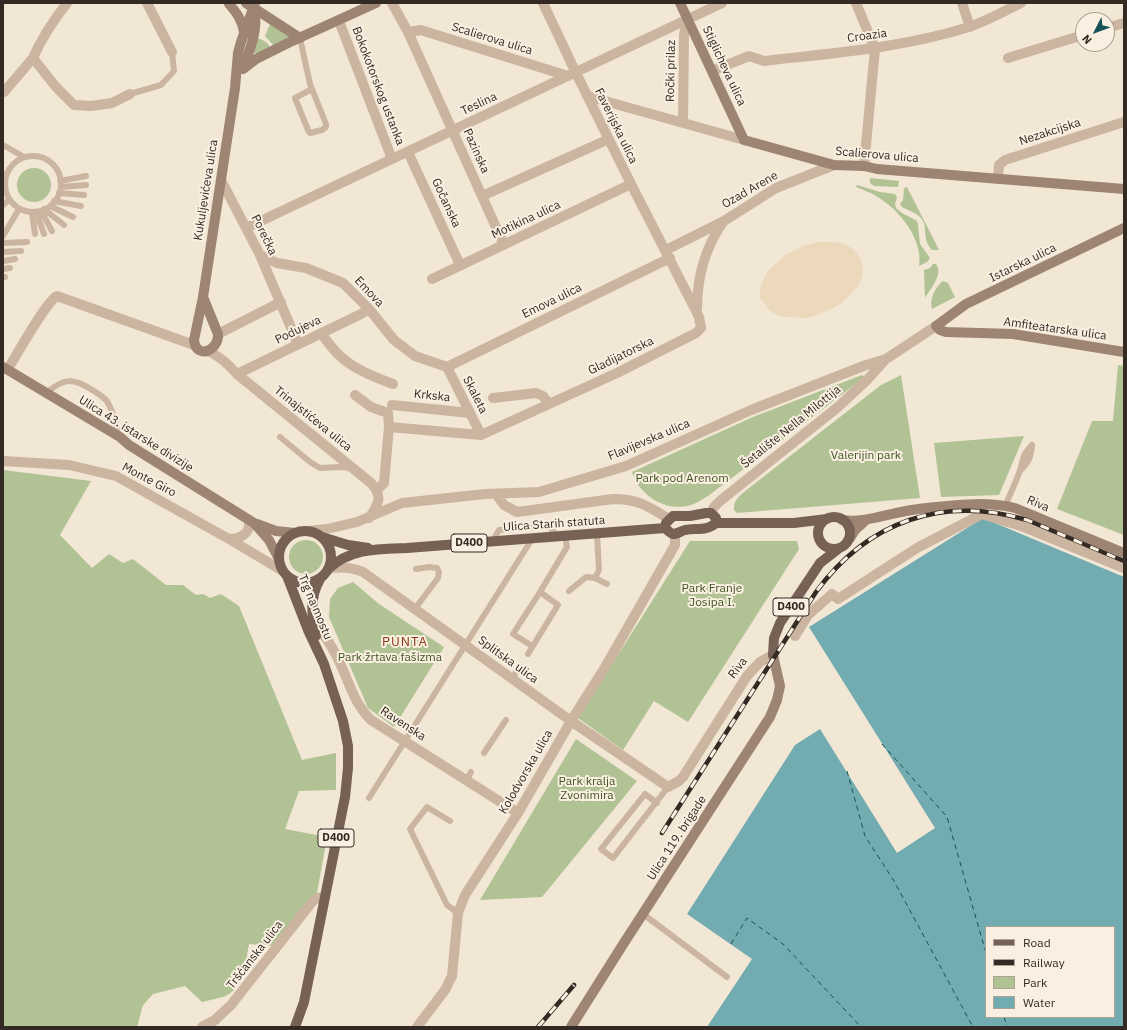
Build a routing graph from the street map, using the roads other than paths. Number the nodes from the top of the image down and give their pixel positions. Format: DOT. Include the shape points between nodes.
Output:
graph roads {
  1 [pos="67,3"];
  2 [pos="147,3"];
  3 [pos="376,3"];
  4 [pos="392,3"];
  5 [pos="543,3"];
  6 [pos="680,3"];
  7 [pos="722,3"];
  8 [pos="856,3"];
  9 [pos="962,3"];
  10 [pos="1021,3"];
  11 [pos="227,4"];
  12 [pos="251,5"];
  13 [pos="688,20"];
  14 [pos="339,21"];
  15 [pos="970,27"];
  16 [pos="244,32"];
  17 [pos="408,32"];
  18 [pos="1075,37"];
  19 [pos="300,38"];
  20 [pos="876,49"];
  21 [pos="172,52"];
  22 [pos="34,58"];
  23 [pos="1008,58"];
  24 [pos="242,69"];
  25 [pos="712,71"];
  26 [pos="572,74"];
  27 [pos="235,88"];
  28 [pos="312,89"];
  29 [pos="3,92"];
  30 [pos="130,94"];
  31 [pos="587,96"];
  32 [pos="1124,122"];
  33 [pos="683,123"];
  34 [pos="453,131"];
  35 [pos="609,139"];
  36 [pos="744,140"];
  37 [pos="3,145"];
  38 [pos="408,152"];
  39 [pos="24,157"];
  40 [pos="392,159"];
  41 [pos="3,165"];
  42 [pos="834,165"];
  43 [pos="864,166"];
  44 [pos="10,167"];
  45 [pos="86,176"];
  46 [pos="4,177"];
  47 [pos="998,179"];
  48 [pos="221,180"];
  49 [pos="631,184"];
  50 [pos="86,185"];
  51 [pos="60,187"];
  52 [pos="4,188"];
  53 [pos="1124,189"];
  54 [pos="84,195"];
  55 [pos="482,196"];
  56 [pos="6,197"];
  57 [pos="52,204"];
  58 [pos="3,205"];
  59 [pos="80,206"];
  60 [pos="19,209"];
  61 [pos="38,211"];
  62 [pos="73,217"];
  63 [pos="724,221"];
  64 [pos="64,226"];
  65 [pos="246,228"];
  66 [pos="1124,228"];
  67 [pos="52,231"];
  68 [pos="35,234"];
  69 [pos="44,234"];
  70 [pos="3,236"];
  71 [pos="27,242"];
  72 [pos="3,243"];
  73 [pos="504,245"];
  74 [pos="21,251"];
  75 [pos="3,252"];
  76 [pos="668,254"];
  77 [pos="260,255"];
  78 [pos="15,259"];
  79 [pos="3,260"];
  80 [pos="460,265"];
  81 [pos="3,268"];
  82 [pos="10,268"];
  83 [pos="432,279"];
  84 [pos="203,297"];
  85 [pos="281,302"];
  86 [pos="369,308"];
  87 [pos="697,312"];
  88 [pos="936,326"];
  89 [pos="701,328"];
  90 [pos="321,333"];
  91 [pos="218,334"];
  92 [pos="298,344"];
  93 [pos="194,345"];
  94 [pos="208,350"];
  95 [pos="1124,352"];
  96 [pos="886,359"];
  97 [pos="447,367"];
  98 [pos="5,368"];
  99 [pos="237,374"];
  100 [pos="393,384"];
  101 [pos="46,393"];
  102 [pos="355,395"];
  103 [pos="492,398"];
  104 [pos="392,404"];
  105 [pos="549,404"];
  106 [pos="470,413"];
  107 [pos="389,427"];
  108 [pos="481,435"];
  109 [pos="120,437"];
  110 [pos="280,437"];
  111 [pos="3,461"];
  112 [pos="353,468"];
  113 [pos="1020,471"];
  114 [pos="377,490"];
  115 [pos="496,494"];
  116 [pos="1005,506"];
  117 [pos="711,513"];
  118 [pos="369,518"];
  119 [pos="827,519"];
  120 [pos="842,520"];
  121 [pos="866,520"];
  122 [pos="251,522"];
  123 [pos="716,523"];
  124 [pos="794,523"];
  125 [pos="667,524"];
  126 [pos="308,531"];
  127 [pos="295,533"];
  128 [pos="597,534"];
  129 [pos="675,534"];
  130 [pos="562,536"];
  131 [pos="322,537"];
  132 [pos="229,538"];
  133 [pos="850,538"];
  134 [pos="532,539"];
  135 [pos="820,540"];
  136 [pos="492,542"];
  137 [pos="373,549"];
  138 [pos="838,549"];
  139 [pos="1124,553"];
  140 [pos="279,559"];
  141 [pos="820,564"];
  142 [pos="1124,568"];
  143 [pos="328,569"];
  144 [pos="416,569"];
  145 [pos="285,573"];
  146 [pos="320,578"];
  147 [pos="595,578"];
  148 [pos="608,584"];
  149 [pos="569,591"];
  150 [pos="540,592"];
  151 [pos="414,610"];
  152 [pos="313,620"];
  153 [pos="795,636"];
  154 [pos="466,645"];
  155 [pos="532,646"];
  156 [pos="318,650"];
  157 [pos="528,654"];
  158 [pos="773,655"];
  159 [pos="519,668"];
  160 [pos="512,678"];
  161 [pos="506,720"];
  162 [pos="571,721"];
  163 [pos="404,741"];
  164 [pos="484,754"];
  165 [pos="668,787"];
  166 [pos="369,798"];
  167 [pos="657,803"];
  168 [pos="518,813"];
  169 [pos="450,821"];
  170 [pos="324,897"];
  171 [pos="458,913"];
  172 [pos="642,914"];
  173 [pos="727,977"];
  174 [pos="202,1027"];
  175 [pos="295,1027"];
  176 [pos="417,1027"];
  177 [pos="571,1027"];
  1 -- 22 [label="street" via="49,26"];
  2 -- 21 [label="street"];
  3 -- 14 [label="main road"];
  4 -- 17 [label="street, Pazinska"];
  5 -- 26 [label="street, Faverijska ulica"];
  6 -- 13 [label="main road, Stiglicheva ulica"];
  7 -- 13 [label="street, Teslina"];
  8 -- 20 [label="street"];
  9 -- 15 [label="street"];
  10 -- 15 [label="street, Croazia"];
  11 -- 12 [label="main road" via="241,8"];
  11 -- 16 [label="main road" via="238,14"];
  12 -- 16 [label="main road, Kukuljevićeva ulica"];
  12 -- 19 [label="main road"];
  12 -- 24 [label="main road, Kukuljevićeva ulica" via="255,18 254,30"];
  13 -- 25 [label="main road, Stiglicheva ulica"];
  13 -- 26 [label="street, Teslina"];
  13 -- 33 [label="street, Ročki prilaz" via="684,34"];
  14 -- 19 [label="main road"];
  14 -- 40 [label="street, Bokokotorskog ustanka"];
  15 -- 20 [label="street, Croazia" via="919,41"];
  16 -- 27 [label="main road, Kukuljevićeva ulica" via="238,53"];
  17 -- 26 [label="street, Scalierova ulica" via="421,30"];
  17 -- 34 [label="street, Pazinska"];
  18 -- 23 [label="street"];
  19 -- 24 [label="main road" via="256,59"];
  19 -- 28 [label="lane"];
  20 -- 25 [label="street, Croazia" via="764,61 749,56"];
  20 -- 43 [label="street"];
  21 -- 30 [label="lane" via="174,71 161,84"];
  22 -- 29 [label="street"];
  22 -- 30 [label="street" via="56,87 74,105 112,103"];
  24 -- 27 [label="main road, Kukuljevićeva ulica"];
  25 -- 36 [label="main road, Stiglicheva ulica"];
  26 -- 31 [label="street, Faverijska ulica"];
  26 -- 34 [label="street, Teslina"];
  27 -- 48 [label="main road, Kukuljevićeva ulica"];
  28 -- 28 [label="lane" via="326,127 310,133 295,98"];
  31 -- 33 [label="street, Scalierova ulica"];
  31 -- 35 [label="street, Faverijska ulica"];
  32 -- 47 [label="street, Nezakcijska" via="1005,160 999,165"];
  33 -- 36 [label="street, Scalierova ulica"];
  34 -- 38 [label="street, Teslina"];
  34 -- 55 [label="street, Pazinska"];
  35 -- 49 [label="street, Faverijska ulica"];
  35 -- 55 [label="street"];
  36 -- 42 [label="main road, Scalierova ulica"];
  37 -- 39 [label="lane"];
  38 -- 40 [label="street, Teslina"];
  38 -- 80 [label="street, Gočanska"];
  39 -- 44 [label="lane"];
  39 -- 51 [label="lane" via="46,159 60,176"];
  40 -- 65 [label="street, Teslina"];
  41 -- 44 [label="lane"];
  42 -- 43 [label="main road, Scalierova ulica"];
  42 -- 63 [label="street, Ozad Arene" via="776,188"];
  43 -- 47 [label="main road, Scalierova ulica"];
  44 -- 46 [label="lane"];
  45 -- 51 [label="lane"];
  46 -- 52 [label="lane"];
  47 -- 53 [label="main road, Scalierova ulica"];
  48 -- 65 [label="street, Porečka"];
  48 -- 84 [label="main road, Kukuljevićeva ulica"];
  49 -- 73 [label="street, Motikina ulica"];
  49 -- 76 [label="street, Faverijska ulica"];
  50 -- 51 [label="lane"];
  51 -- 54 [label="lane"];
  51 -- 57 [label="lane"];
  52 -- 56 [label="lane"];
  55 -- 73 [label="street, Pazinska"];
  56 -- 58 [label="lane"];
  56 -- 60 [label="lane"];
  57 -- 59 [label="lane"];
  57 -- 61 [label="lane"];
  57 -- 62 [label="lane"];
  60 -- 61 [label="lane" via="25,212"];
  60 -- 70 [label="lane"];
  61 -- 64 [label="lane"];
  61 -- 67 [label="lane"];
  61 -- 68 [label="lane"];
  61 -- 69 [label="lane"];
  63 -- 76 [label="street, Ozad Arene"];
  63 -- 87 [label="street, Ozad Arene" via="714,235 705,258 699,281"];
  65 -- 77 [label="street, Porečka"];
  66 -- 88 [label="main road, Istarska ulica" via="966,304"];
  71 -- 72 [label="lane"];
  73 -- 80 [label="street, Motikina ulica"];
  74 -- 75 [label="lane"];
  76 -- 87 [label="street, Ozad Arene"];
  76 -- 97 [label="street, Emova ulica"];
  77 -- 85 [label="street, Porečka"];
  77 -- 86 [label="street, Emova" via="277,263 306,268 343,283"];
  78 -- 79 [label="lane"];
  80 -- 83 [label="street, Motikina ulica"];
  81 -- 82 [label="lane"];
  84 -- 91 [label="main road"];
  84 -- 93 [label="main road, Kukuljevićeva ulica"];
  85 -- 91 [label="street"];
  85 -- 92 [label="street, Porečka"];
  86 -- 90 [label="street, Podujeva"];
  86 -- 97 [label="street, Emova" via="394,340 414,356"];
  87 -- 89 [label="street, Ozad Arene"];
  88 -- 95 [label="main road, Amfiteatarska ulica" via="946,332 1013,334"];
  88 -- 96 [label="street, Flavijevska ulica"];
  89 -- 105 [label="street, Gladijatorska" via="646,359"];
  90 -- 92 [label="street, Podujeva"];
  90 -- 100 [label="street" via="337,354 350,364"];
  91 -- 94 [label="main road" via="216,344"];
  92 -- 99 [label="street, Podujeva"];
  93 -- 94 [label="main road" via="197,349"];
  93 -- 98 [label="street" via="56,296 45,308"];
  94 -- 99 [label="street, Trinajstićeva ulica" via="227,363"];
  96 -- 115 [label="street, Flavijevska ulica" via="751,410 626,466 538,492"];
  96 -- 117 [label="street, Šetalište Nella Milottija" via="838,407 720,501"];
  97 -- 106 [label="street, Skaleta"];
  98 -- 101 [label="main road, Ulica 43. istarske divizije"];
  99 -- 112 [label="street, Trinajstićeva ulica"];
  101 -- 109 [label="main road, Ulica 43. istarske divizije"];
  101 -- 109 [label="lane" via="55,385 78,382 104,398"];
  102 -- 107 [label="street" via="371,407 388,414"];
  103 -- 105 [label="street" via="536,393 543,396"];
  104 -- 106 [label="street, Krkska"];
  105 -- 108 [label="street, Gladijatorska"];
  106 -- 108 [label="street, Skaleta"];
  107 -- 108 [label="street, Gladijatorska"];
  107 -- 114 [label="street" via="384,483"];
  109 -- 122 [label="main road, Ulica 43. istarske divizije"];
  110 -- 112 [label="lane" via="320,468"];
  111 -- 132 [label="street, Monte Giro" via="69,465 116,476"];
  112 -- 114 [label="street, Trinajstićeva ulica"];
  113 -- 116 [label="lane"];
  114 -- 118 [label="street" via="378,503"];
  115 -- 118 [label="street, Flavijevska ulica" via="402,504"];
  115 -- 125 [label="street" via="504,505 517,512 627,499 647,506"];
  116 -- 121 [label="main road, Riva" via="964,504 912,509"];
  116 -- 139 [label="main road, Riva"];
  117 -- 123 [label="main road" via="716,518"];
  117 -- 125 [label="main road, Ulica Starih statuta / D400" via="673,516"];
  118 -- 126 [label="street, Flavijevska ulica" via="327,529"];
  119 -- 120 [label="main road" via="832,517"];
  119 -- 124 [label="main road"];
  119 -- 135 [label="main road, D400" via="820,527"];
  120 -- 121 [label="main road, Riva"];
  120 -- 133 [label="main road" via="849,528"];
  121 -- 133 [label="main road"];
  122 -- 127 [label="main road, Ulica 43. istarske divizije" via="276,531"];
  122 -- 132 [label="street" via="246,533 237,538"];
  122 -- 140 [label="main road, Ulica 43. istarske divizije" via="269,540"];
  123 -- 124 [label="main road"];
  123 -- 129 [label="main road" via="705,529 686,530"];
  124 -- 135 [label="main road" via="815,532"];
  125 -- 128 [label="main road, Ulica Starih statuta / D400"];
  125 -- 129 [label="main road" via="669,532"];
  126 -- 127 [label="main road"];
  126 -- 131 [label="main road, D400"];
  127 -- 140 [label="main road" via="283,544"];
  128 -- 130 [label="main road, Ulica Starih statuta / D400"];
  128 -- 147 [label="lane" via="598,570"];
  129 -- 162 [label="street, Kolodvorska ulica" via="675,545"];
  130 -- 134 [label="main road, Ulica Starih statuta / D400"];
  130 -- 136 [label="lane" via="549,526 542,526 499,530"];
  130 -- 150 [label="lane" via="567,546"];
  131 -- 137 [label="main road, D400"];
  131 -- 143 [label="main road" via="330,552 331,561"];
  132 -- 145 [label="street, Trg na mostu"];
  133 -- 138 [label="main road, D400"];
  134 -- 136 [label="main road, Ulica Starih statuta / D400"];
  134 -- 154 [label="lane"];
  135 -- 138 [label="main road" via="828,548"];
  135 -- 141 [label="main road, D400"];
  136 -- 137 [label="main road, Ulica Starih statuta / D400"];
  137 -- 143 [label="main road, Trg na mostu / D400" via="341,559"];
  138 -- 141 [label="main road, D400"];
  140 -- 145 [label="main road, Trg na mostu / D400"];
  141 -- 158 [label="main road, D400" via="777,628"];
  142 -- 153 [label="street" via="1024,527 982,514 917,548 838,599 832,594 808,615"];
  143 -- 146 [label="main road, Trg na mostu / D400"];
  143 -- 151 [label="street, Splitska ulica" via="341,567 362,572"];
  144 -- 151 [label="lane" via="429,567 436,568 439,572 438,578"];
  145 -- 146 [label="main road, Trg na mostu" via="300,583 307,584"];
  145 -- 156 [label="main road, Trg na mostu / D400"];
  146 -- 152 [label="main road, Trg na mostu / D400" via="314,593"];
  147 -- 148 [label="lane"];
  147 -- 149 [label="lane" via="586,577"];
  150 -- 155 [label="lane" via="558,605"];
  150 -- 155 [label="lane" via="513,634"];
  151 -- 154 [label="street, Splitska ulica"];
  152 -- 156 [label="main road, Trg na mostu / D400"];
  152 -- 163 [label="street, Ravenska" via="337,657 359,706 371,720"];
  154 -- 160 [label="street, Splitska ulica"];
  154 -- 163 [label="lane"];
  155 -- 157 [label="lane"];
  156 -- 170 [label="main road, D400" via="343,721 348,746 345,797"];
  158 -- 165 [label="street, Riva" via="760,662 747,676 684,777"];
  158 -- 172 [label="main road, Ulica 119. brigade" via="780,686 770,717"];
  159 -- 160 [label="lane"];
  160 -- 162 [label="street, Splitska ulica"];
  161 -- 164 [label="lane"];
  162 -- 165 [label="street, Splitska ulica"];
  162 -- 168 [label="street, Kolodvorska ulica"];
  163 -- 166 [label="lane"];
  163 -- 168 [label="street, Ravenska" via="469,776"];
  165 -- 167 [label="lane"];
  167 -- 167 [label="lane" via="613,858 601,849 646,794"];
  168 -- 171 [label="street, Kolodvorska ulica" via="465,895"];
  169 -- 171 [label="lane" via="427,807 410,828 446,905"];
  170 -- 174 [label="street, Tršćanska ulica" via="313,901 231,1005 215,1020"];
  170 -- 175 [label="main road, D400" via="304,1002"];
  171 -- 176 [label="street, Kolodvorska ulica" via="452,976 445,990"];
  172 -- 173 [label="lane"];
  172 -- 177 [label="main road, Ulica 119. brigade"];
}
